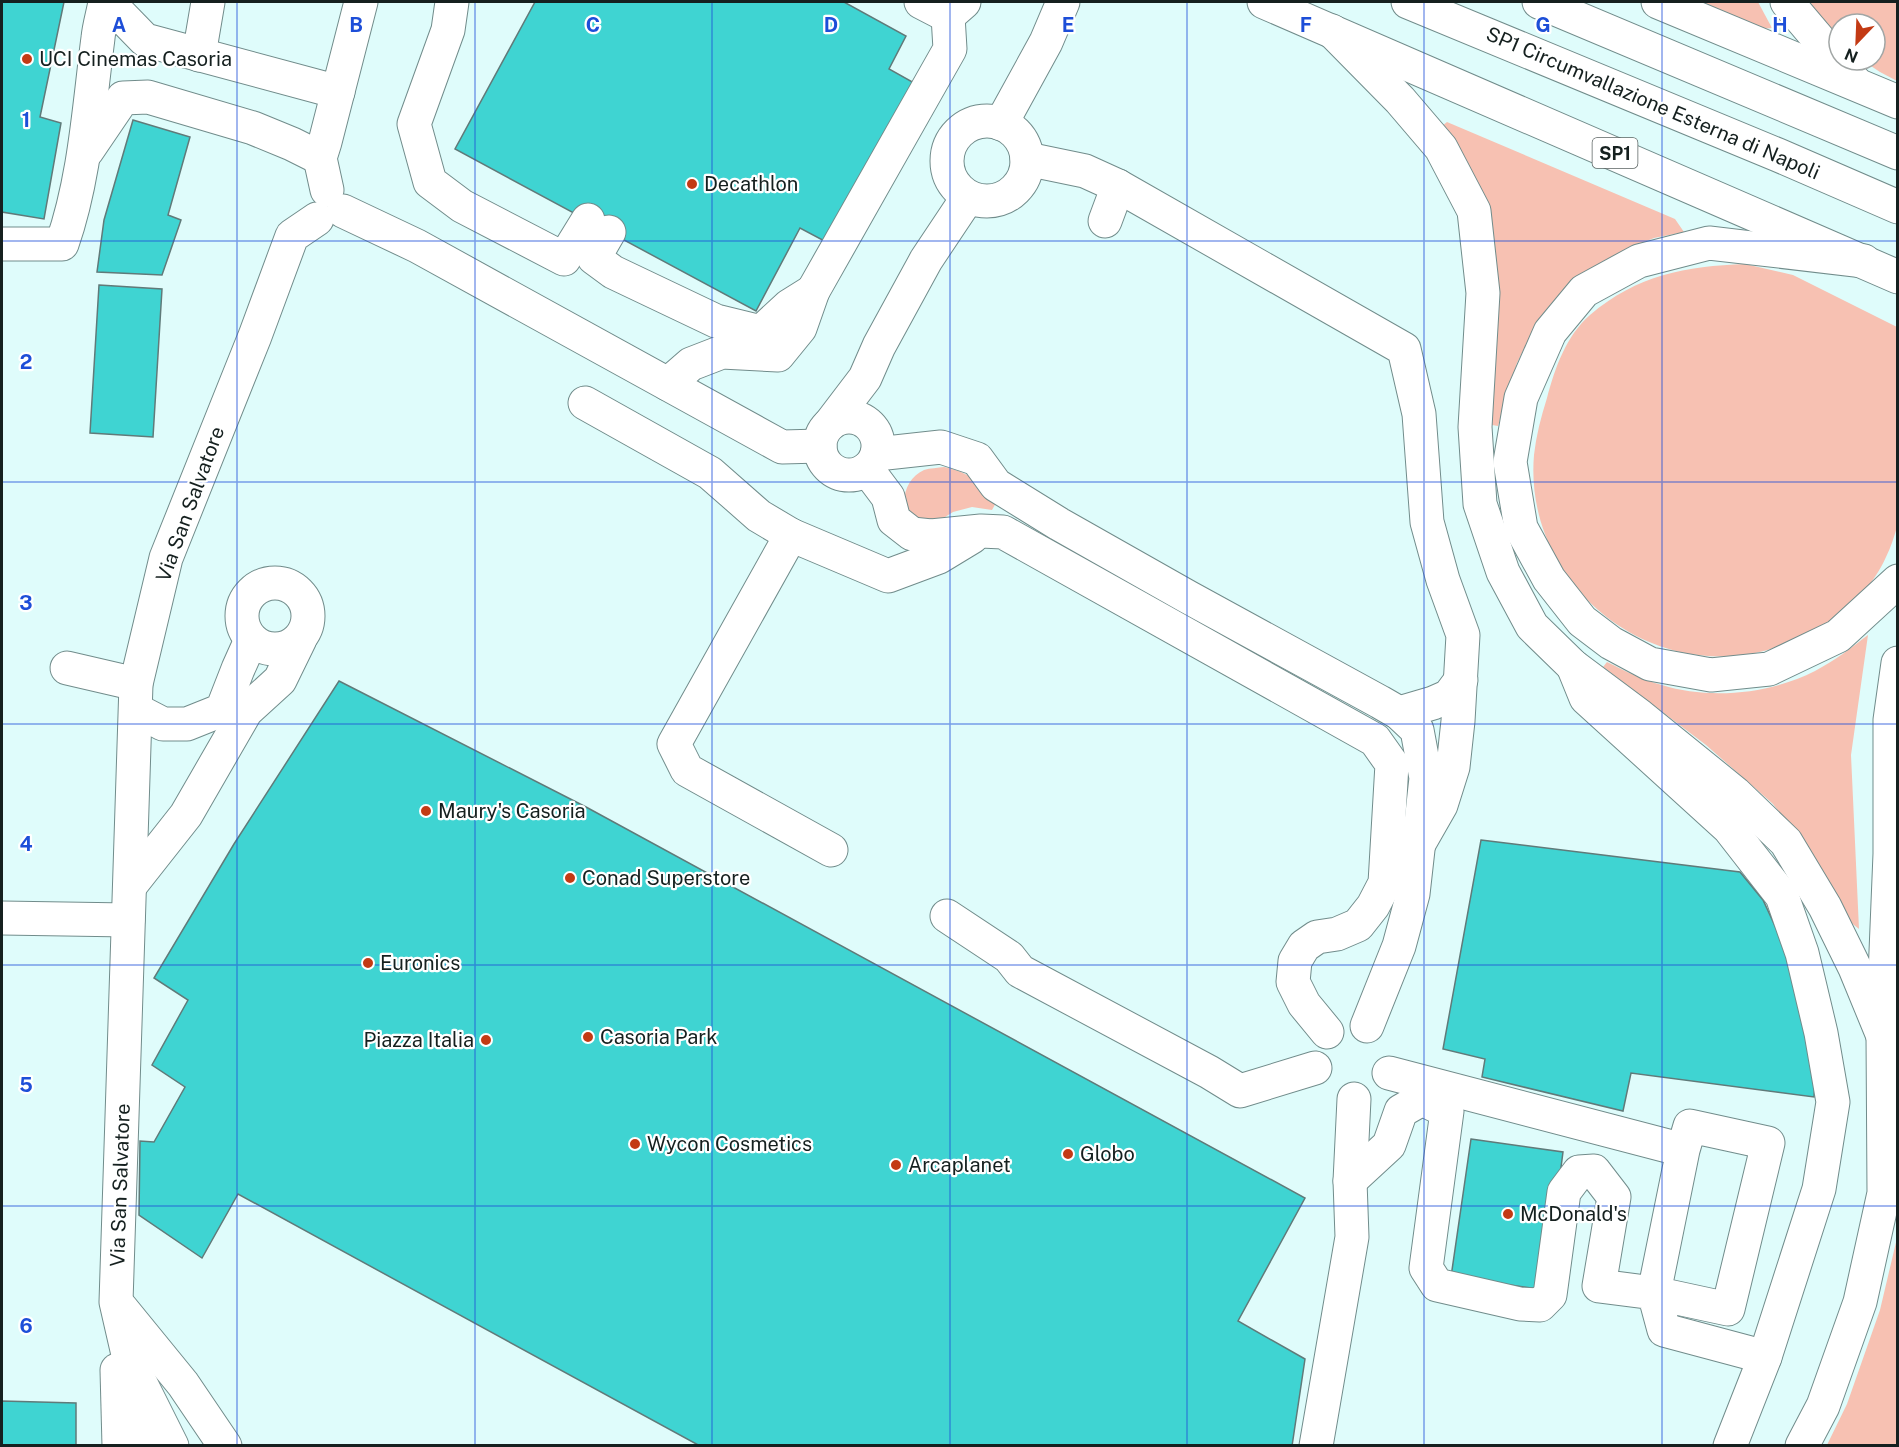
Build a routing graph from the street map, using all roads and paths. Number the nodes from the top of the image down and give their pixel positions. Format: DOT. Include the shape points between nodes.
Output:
graph roads {
  1 [pos="106,2"];
  2 [pos="208,2"];
  3 [pos="361,2"];
  4 [pos="452,2"];
  5 [pos="1063,2"];
  6 [pos="1264,2"];
  7 [pos="1408,2"];
  8 [pos="1539,2"];
  9 [pos="1658,2"];
  10 [pos="1788,2"];
  11 [pos="944,6"];
  12 [pos="1332,31"];
  13 [pos="199,55"];
  14 [pos="1857,85"];
  15 [pos="338,92"];
  16 [pos="1898,102"];
  17 [pos="1001,124"];
  18 [pos="1898,153"];
  19 [pos="82,158"];
  20 [pos="320,158"];
  21 [pos="1027,159"];
  22 [pos="1118,186"];
  23 [pos="968,197"];
  24 [pos="329,206"];
  25 [pos="1898,207"];
  26 [pos="1105,221"];
  27 [pos="2,244"];
  28 [pos="1864,261"];
  29 [pos="1898,277"];
  30 [pos="813,291"];
  31 [pos="668,384"];
  32 [pos="585,403"];
  33 [pos="825,435"];
  34 [pos="872,461"];
  35 [pos="981,531"];
  36 [pos="792,535"];
  37 [pos="1898,581"];
  38 [pos="300,639"];
  39 [pos="251,640"];
  40 [pos="1898,663"];
  41 [pos="1573,666"];
  42 [pos="67,668"];
  43 [pos="1461,680"];
  44 [pos="136,697"];
  45 [pos="1399,713"];
  46 [pos="1417,847"];
  47 [pos="831,850"];
  48 [pos="130,886"];
  49 [pos="947,916"];
  50 [pos="2,918"];
  51 [pos="128,920"];
  52 [pos="1366,1026"];
  53 [pos="1327,1032"];
  54 [pos="1883,1036"];
  55 [pos="1315,1068"];
  56 [pos="1389,1073"];
  57 [pos="1354,1099"];
  58 [pos="1683,1150"];
  59 [pos="1350,1182"];
  60 [pos="1653,1293"];
  61 [pos="116,1302"];
  62 [pos="1765,1358"];
  63 [pos="129,1360"];
  64 [pos="119,1446"];
  65 [pos="149,1446"];
  66 [pos="172,1446"];
  67 [pos="225,1446"];
  68 [pos="1316,1446"];
  69 [pos="1730,1446"];
  70 [pos="1802,1446"];
  1 -- 13 [label="main road" via="145,40"];
  1 -- 19 [label="main road"];
  2 -- 13 [label="main road"];
  3 -- 15 [label="main road"];
  4 -- 30 [label="main road" via="448,30 414,124 430,182 462,206 564,259 599,226 594,258 612,272 716,321 761,332 789,306"];
  5 -- 17 [label="main road"];
  6 -- 12 [label="main road, SP1"];
  7 -- 25 [label="main road, SP1 Circumvallazione Esterna di Napoli"];
  8 -- 18 [label="main road"];
  9 -- 14 [label="main road"];
  10 -- 14 [label="main road"];
  11 -- 30 [label="main road" via="950,49"];
  12 -- 28 [label="main road, SP1"];
  12 -- 41 [label="main road" via="1400,99 1441,148 1474,211 1483,293 1475,427 1480,504 1503,572 1532,626"];
  13 -- 15 [label="main road"];
  14 -- 16 [label="main road"];
  15 -- 20 [label="main road"];
  17 -- 21 [label="main road" via="1019,138"];
  17 -- 23 [label="main road" via="977,122 961,131 950,145 947,169 958,190"];
  19 -- 20 [label="main road" via="123,98 148,97 253,128"];
  19 -- 27 [label="main road" via="72,215 62,244"];
  20 -- 24 [label="main road"];
  21 -- 22 [label="main road" via="1085,171"];
  21 -- 23 [label="main road" via="1026,171 1013,192 986,201"];
  22 -- 26 [label="main road"];
  22 -- 43 [label="main road" via="1404,349 1419,414 1427,522 1463,635"];
  23 -- 33 [label="main road" via="926,260 865,378"];
  24 -- 31 [label="main road" via="417,246"];
  24 -- 44 [label="main road, Via San Salvatore" via="292,236 166,558"];
  28 -- 29 [label="main road, SP1"];
  28 -- 37 [label="main road" via="1709,243 1639,261 1584,291 1550,332 1521,398 1510,462 1521,528 1548,579 1582,621 1611,644 1650,664 1711,675 1769,669 1838,636"];
  30 -- 31 [label="main road" via="801,328 778,355 722,352 691,364"];
  31 -- 33 [label="main road" via="782,447"];
  32 -- 36 [label="main road" via="710,473 759,516"];
  33 -- 34 [label="main road" via="822,455 833,470 859,474"];
  33 -- 34 [label="main road" via="839,419 848,417 865,422 879,445"];
  34 -- 35 [label="main road" via="894,520 912,534"];
  34 -- 45 [label="main road" via="941,447 977,459 996,485 1059,524"];
  35 -- 36 [label="main road" via="939,557 888,576"];
  35 -- 53 [label="main road" via="1003,532 1375,740 1392,764 1385,883 1374,906 1358,925 1317,937 1304,946 1294,961 1293,982 1304,1004"];
  36 -- 47 [label="main road" via="674,744 687,770"];
  38 -- 39 [label="main road" via="278,650 263,648"];
  38 -- 39 [label="main road" via="309,619 302,597 303,583 280,583 255,589 246,600 241,613 243,628"];
  38 -- 48 [label="main road" via="280,680 246,711 186,815"];
  39 -- 44 [label="main road" via="222,710 187,724 163,723"];
  40 -- 54 [label="main road" via="1890,720"];
  41 -- 54 [label="main road" via="1735,793 1786,842 1826,907"];
  41 -- 62 [label="main road" via="1586,699 1729,828 1782,896 1802,952 1833,1102 1819,1188"];
  42 -- 44 [label="main road"];
  43 -- 45 [label="main road" via="1449,696"];
  43 -- 46 [label="main road" via="1453,767 1441,805"];
  44 -- 48 [label="main road, Via San Salvatore"];
  45 -- 46 [label="main road" via="1417,730 1426,778"];
  46 -- 52 [label="main road" via="1413,894 1399,946"];
  48 -- 51 [label="main road, Via San Salvatore"];
  49 -- 55 [label="main road" via="1010,957 1020,971 1240,1091"];
  50 -- 51 [label="main road"];
  51 -- 61 [label="main road, Via San Salvatore"];
  52 -- 53 [label="main road" via="1346,1023"];
  52 -- 56 [label="main road" via="1384,1040 1389,1050"];
  53 -- 55 [label="main road" via="1316,1048"];
  54 -- 70 [label="main road" via="1884,1193 1860,1302 1823,1406"];
  55 -- 57 [label="main road" via="1318,1078 1333,1094"];
  56 -- 57 [label="main road" via="1375,1091"];
  56 -- 58 [label="main road"];
  57 -- 59 [label="main road"];
  58 -- 60 [label="main road"];
  58 -- 60 [label="main road" via="1690,1126 1768,1143 1728,1309"];
  59 -- 60 [label="main road" via="1389,1144 1401,1112 1422,1099 1447,1111 1426,1268 1437,1286 1540,1305 1550,1295 1564,1192 1579,1172 1594,1171 1614,1197 1599,1286"];
  59 -- 68 [label="main road" via="1352,1237"];
  60 -- 62 [label="main road" via="1664,1329"];
  61 -- 63 [label="main road, Via San Salvatore"];
  61 -- 64 [label="main road"];
  61 -- 67 [label="main road" via="183,1384"];
  62 -- 69 [label="main road"];
  63 -- 65 [label="main road, Via San Salvatore"];
  63 -- 66 [label="main road"];
}
